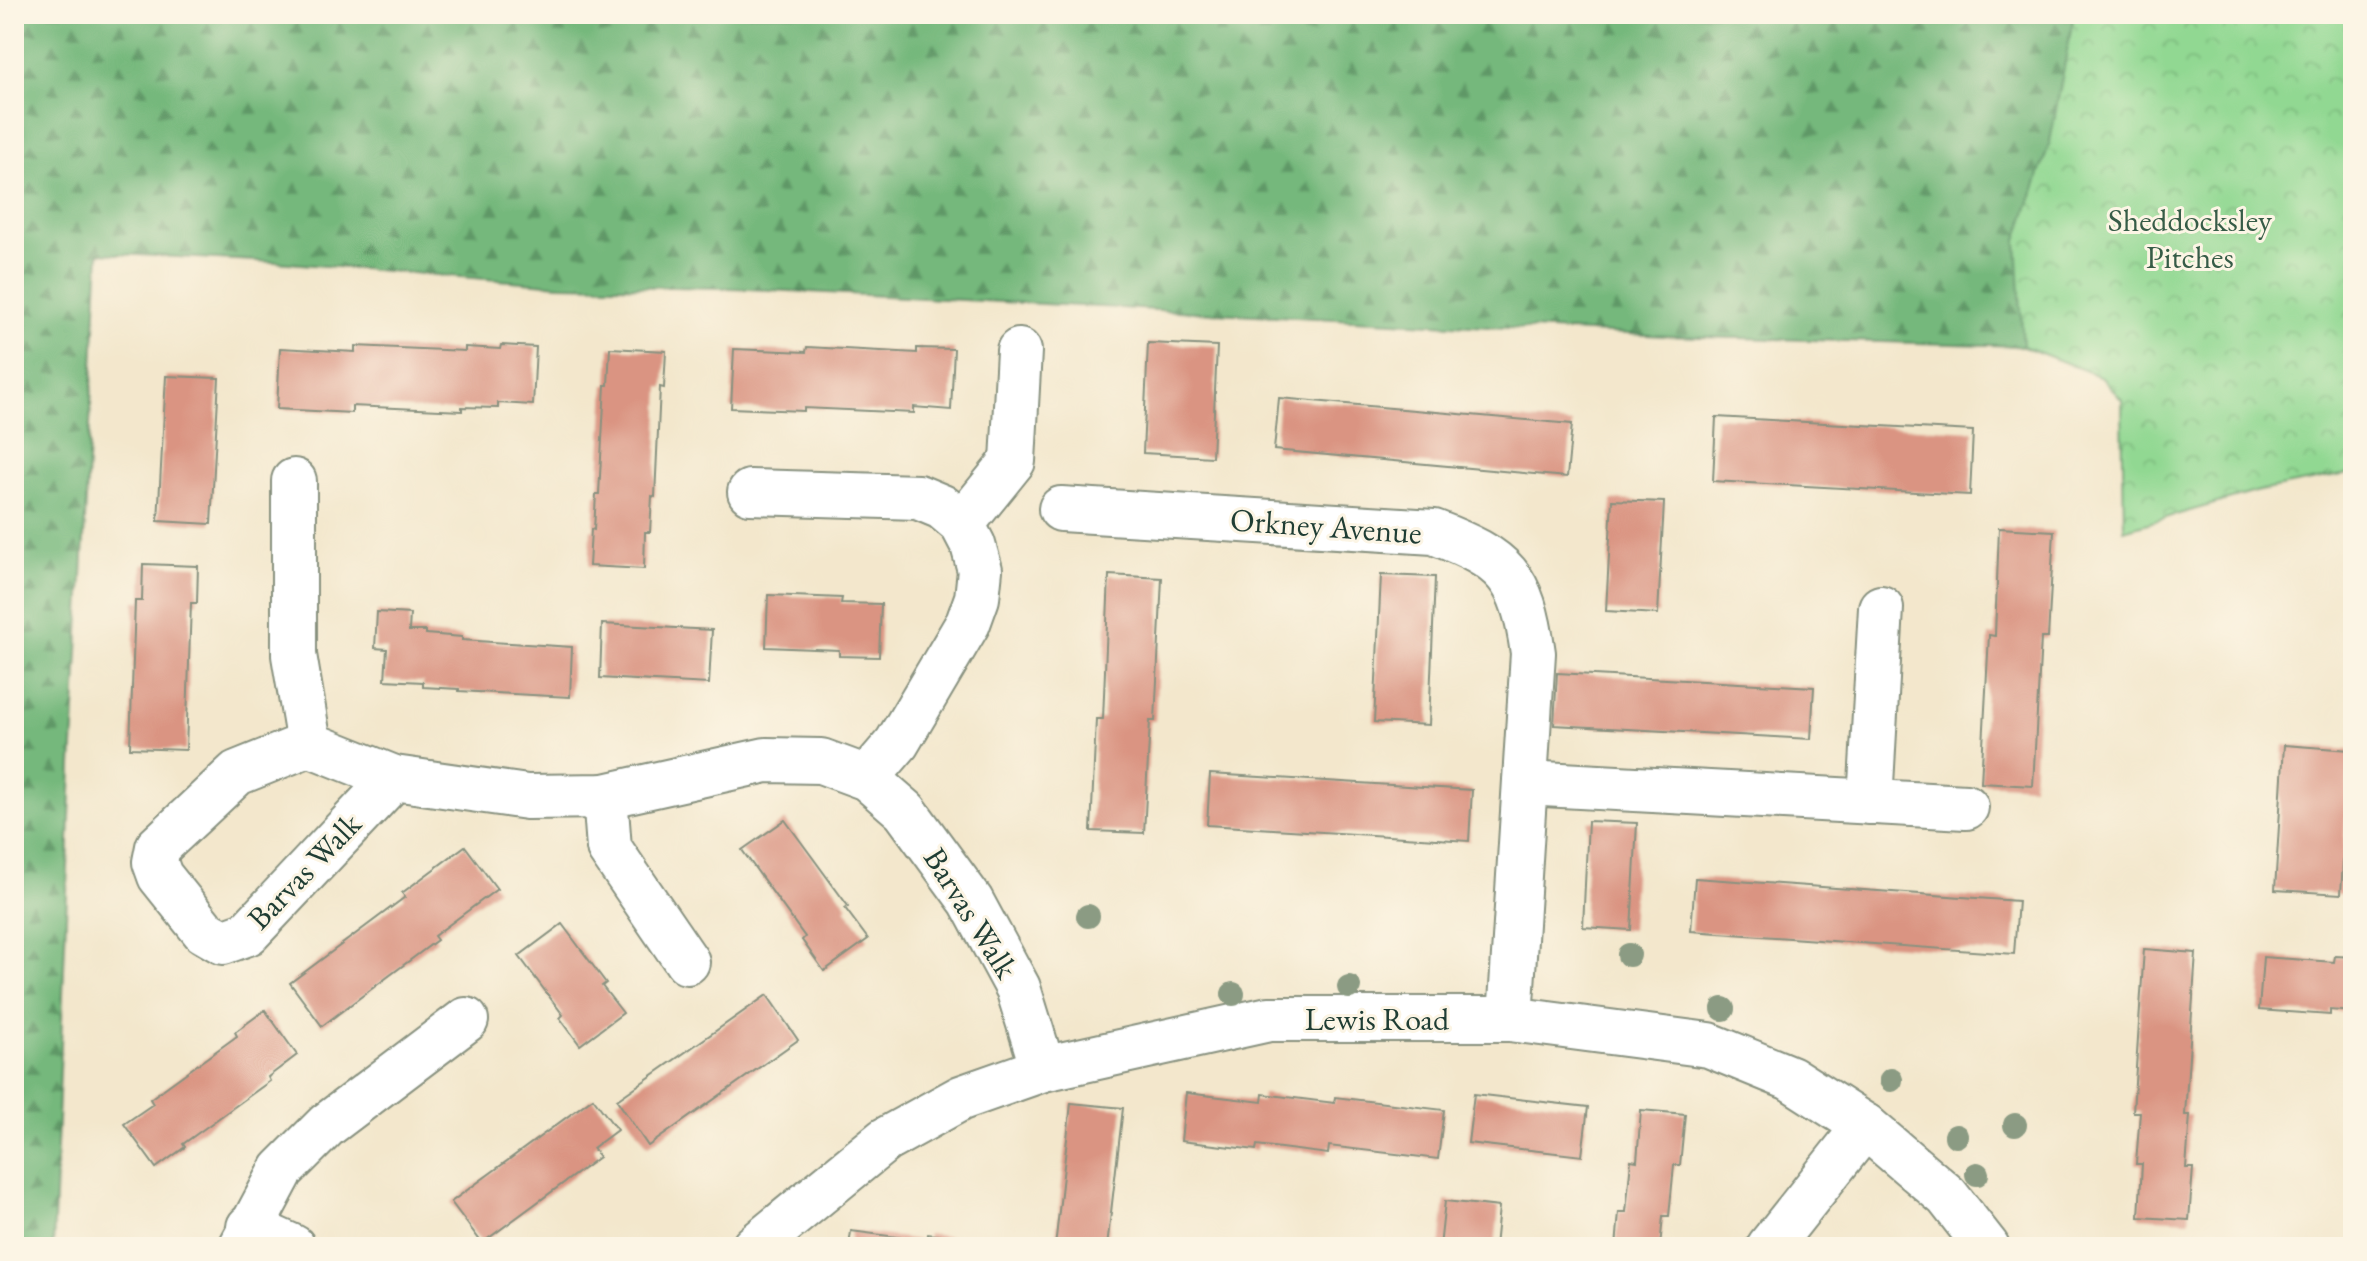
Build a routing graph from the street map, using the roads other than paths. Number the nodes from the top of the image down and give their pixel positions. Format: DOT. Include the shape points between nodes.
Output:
graph roads {
  1 [pos="1019,351"];
  2 [pos="294,481"];
  3 [pos="750,492"];
  4 [pos="1061,509"];
  5 [pos="962,524"];
  6 [pos="1881,608"];
  7 [pos="309,744"];
  8 [pos="394,778"];
  9 [pos="867,778"];
  10 [pos="1525,783"];
  11 [pos="605,796"];
  12 [pos="1870,802"];
  13 [pos="1966,807"];
  14 [pos="687,962"];
  15 [pos="1510,1019"];
  16 [pos="466,1020"];
  17 [pos="1043,1069"];
  18 [pos="1865,1126"];
  19 [pos="245,1237"];
  20 [pos="293,1247"];
  21 [pos="754,1247"];
  22 [pos="1769,1247"];
  23 [pos="1987,1247"];
  1 -- 5 [label="street" via="1013,461"];
  2 -- 7 [label="street" via="294,655"];
  3 -- 5 [label="street" via="918,497 942,507"];
  4 -- 10 [label="street, Orkney Avenue" via="1434,532 1478,549 1513,579 1527,613 1533,653"];
  5 -- 9 [label="street" via="980,570 968,623 897,743"];
  6 -- 12 [label="street"];
  7 -- 8 [label="street, Barvas Walk"];
  7 -- 8 [label="street, Barvas Walk" via="237,773 158,847 155,862 160,876 204,931 223,942 248,933"];
  8 -- 11 [label="street, Barvas Walk" via="527,797"];
  9 -- 11 [label="street, Barvas Walk" via="821,761 766,760"];
  9 -- 17 [label="street, Barvas Walk" via="905,811 971,901 1018,988"];
  10 -- 12 [label="street"];
  10 -- 15 [label="street, Orkney Avenue"];
  11 -- 14 [label="street" via="609,848"];
  12 -- 13 [label="street"];
  15 -- 17 [label="street, Lewis Road" via="1269,1019"];
  15 -- 18 [label="street, Lewis Road" via="1709,1045 1790,1078"];
  16 -- 19 [label="street" via="327,1125 282,1170"];
  17 -- 21 [label="street, Lewis Road" via="961,1098 885,1140"];
  18 -- 22 [label="street"];
  18 -- 23 [label="street, Lewis Road" via="1947,1196"];
  19 -- 20 [label="street"];
}
